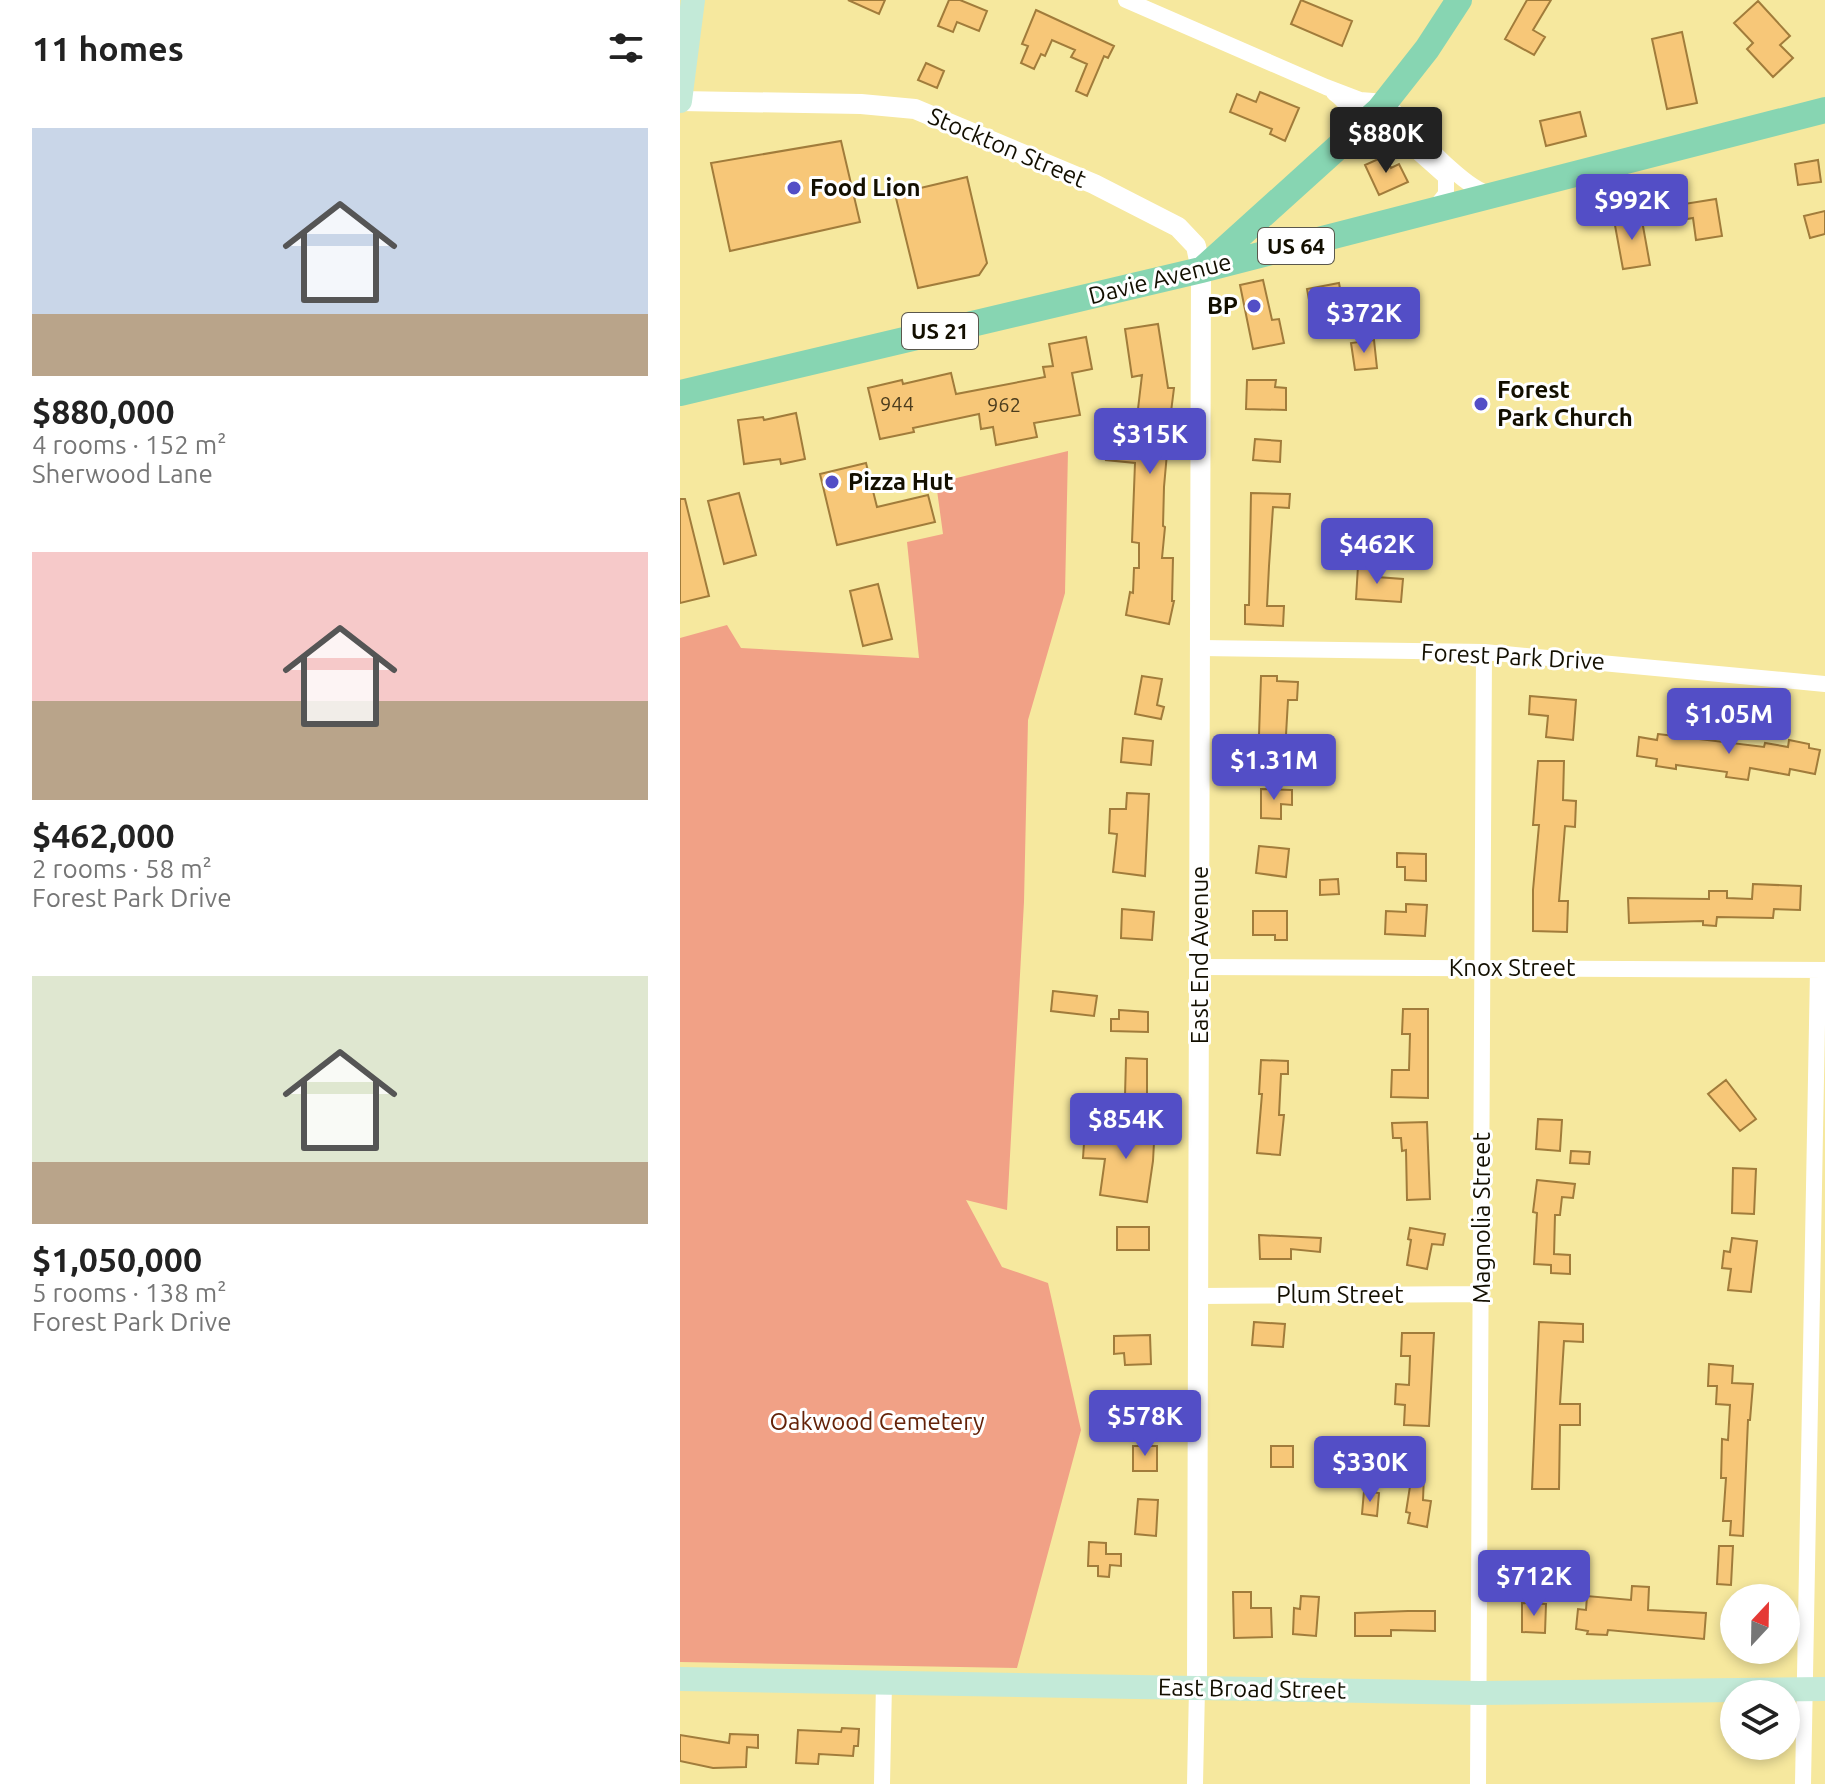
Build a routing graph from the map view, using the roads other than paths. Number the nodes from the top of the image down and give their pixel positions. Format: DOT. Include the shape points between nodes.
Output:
graph roads {
  1 [pos="693,0"];
  2 [pos="1126,0"];
  3 [pos="1459,0"];
  4 [pos="1326,87"];
  5 [pos="680,101"];
  6 [pos="1380,108"];
  7 [pos="1825,110"];
  8 [pos="1346,140"];
  9 [pos="1497,195"];
  10 [pos="1428,212"];
  11 [pos="1201,270"];
  12 [pos="680,393"];
  13 [pos="1201,648"];
  14 [pos="1484,652"];
  15 [pos="1825,684"];
  16 [pos="1200,967"];
  17 [pos="1483,968"];
  18 [pos="1822,970"];
  19 [pos="1481,1294"];
  20 [pos="1199,1296"];
  21 [pos="1818,1300"];
  22 [pos="680,1679"];
  23 [pos="884,1683"];
  24 [pos="1197,1688"];
  25 [pos="1814,1689"];
  26 [pos="1479,1693"];
  27 [pos="882,1784"];
  28 [pos="1195,1784"];
  29 [pos="1478,1784"];
  30 [pos="1803,1784"];
  1 -- 5 [label="main road"];
  2 -- 4 [label="street"];
  3 -- 6 [label="main road, US 21"];
  4 -- 6 [label="street"];
  4 -- 8 [label="street" via="1350,110"];
  5 -- 11 [label="street, Stockton Street" via="915,109 1094,184 1178,227 1196,246"];
  6 -- 8 [label="main road, US 21"];
  6 -- 9 [label="street" via="1473,188"];
  6 -- 10 [label="street" via="1446,177 1444,198"];
  7 -- 9 [label="main road, Davie Avenue / US 64"];
  8 -- 11 [label="main road, US 21"];
  9 -- 10 [label="main road, Davie Avenue / US 64"];
  10 -- 11 [label="main road, Davie Avenue / US 64"];
  11 -- 12 [label="main road, Davie Avenue / US 21"];
  11 -- 13 [label="street, East End Avenue"];
  13 -- 14 [label="street, Forest Park Drive"];
  13 -- 16 [label="street, East End Avenue"];
  14 -- 15 [label="street, Forest Park Drive"];
  14 -- 17 [label="street, Magnolia Street"];
  16 -- 17 [label="street, Knox Street"];
  16 -- 20 [label="street, East End Avenue"];
  17 -- 18 [label="street, Knox Street"];
  17 -- 19 [label="street, Magnolia Street"];
  18 -- 21 [label="street"];
  19 -- 20 [label="street, Plum Street"];
  19 -- 26 [label="street, Magnolia Street"];
  20 -- 24 [label="street, East End Avenue"];
  21 -- 25 [label="street"];
  22 -- 23 [label="main road, East Broad Street"];
  23 -- 24 [label="main road, East Broad Street"];
  23 -- 27 [label="street"];
  24 -- 26 [label="main road, East Broad Street"];
  24 -- 28 [label="street, East End Avenue"];
  25 -- 26 [label="main road, East Broad Street"];
  25 -- 30 [label="street"];
  26 -- 29 [label="street, Magnolia Street"];
}
